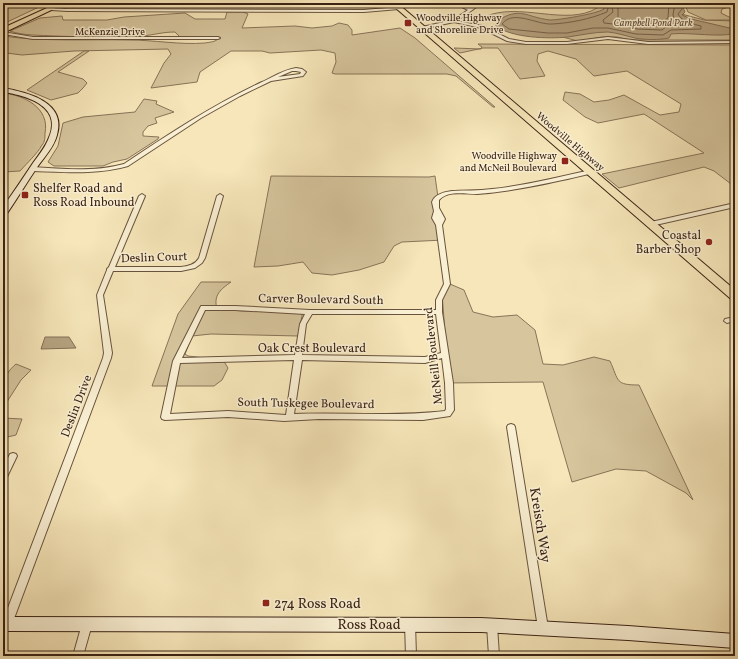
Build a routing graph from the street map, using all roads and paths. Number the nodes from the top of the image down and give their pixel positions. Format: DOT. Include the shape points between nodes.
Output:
graph roads {
  1 [pos="63,3"];
  2 [pos="456,3"];
  3 [pos="480,3"];
  4 [pos="53,5"];
  5 [pos="395,5"];
  6 [pos="469,9"];
  7 [pos="454,21"];
  8 [pos="3,27"];
  9 [pos="423,28"];
  10 [pos="3,32"];
  11 [pos="218,38"];
  12 [pos="735,42"];
  13 [pos="270,80"];
  14 [pos="3,90"];
  15 [pos="32,169"];
  16 [pos="591,172"];
  17 [pos="142,196"];
  18 [pos="220,196"];
  19 [pos="735,205"];
  20 [pos="3,213"];
  21 [pos="651,224"];
  22 [pos="110,269"];
  23 [pos="735,296"];
  24 [pos="310,312"];
  25 [pos="439,312"];
  26 [pos="735,319"];
  27 [pos="727,321"];
  28 [pos="446,354"];
  29 [pos="297,358"];
  30 [pos="177,361"];
  31 [pos="447,414"];
  32 [pos="290,417"];
  33 [pos="511,427"];
  34 [pos="12,456"];
  35 [pos="3,477"];
  36 [pos="5,624"];
  37 [pos="87,624"];
  38 [pos="410,624"];
  39 [pos="492,625"];
  40 [pos="543,628"];
  41 [pos="735,641"];
  42 [pos="78,656"];
  43 [pos="411,656"];
  44 [pos="494,656"];
  1 -- 4 [label="main road"];
  2 -- 6 [label="street"];
  3 -- 6 [label="street"];
  4 -- 5 [label="street" via="71,10 364,11"];
  4 -- 8 [label="main road"];
  4 -- 10 [label="main road"];
  5 -- 9 [label="main road, Woodville Highway"];
  6 -- 7 [label="street"];
  7 -- 9 [label="street"];
  7 -- 12 [label="street" via="482,27 508,40 526,43 567,43 602,38 648,43"];
  9 -- 16 [label="main road, Woodville Highway"];
  10 -- 11 [label="street, McKenzie Drive" via="33,38"];
  13 -- 13 [label="street" via="294,70 304,72 301,75"];
  13 -- 15 [label="street" via="199,117 119,168"];
  14 -- 15 [label="street" via="35,99 47,107 55,118 54,134"];
  15 -- 20 [label="street"];
  16 -- 21 [label="main road, Woodville Highway"];
  16 -- 25 [label="street, McNeill Boulevard" via="501,190 443,195 436,200 435,218 439,225 447,284 439,300"];
  17 -- 22 [label="street, Deslin Drive"];
  18 -- 22 [label="street, Deslin Court" via="202,258 197,265 181,269"];
  19 -- 21 [label="street"];
  21 -- 23 [label="main road, Woodville Highway"];
  22 -- 36 [label="street, Deslin Drive" via="100,295 107,358"];
  24 -- 25 [label="street, Carver Boulevard South"];
  24 -- 29 [label="street" via="303,324"];
  24 -- 30 [label="street, Carver Boulevard South" via="203,308"];
  25 -- 28 [label="street, McNeill Boulevard"];
  26 -- 27 [label="street"];
  28 -- 29 [label="street, Oak Crest Boulevard" via="431,360"];
  28 -- 31 [label="street, McNeill Boulevard" via="450,403"];
  29 -- 30 [label="street, Oak Crest Boulevard"];
  29 -- 32 [label="street"];
  30 -- 32 [label="street, South Tuskegee Boulevard" via="165,417 228,414"];
  31 -- 32 [label="street, South Tuskegee Boulevard" via="423,417"];
  33 -- 40 [label="street, Kreisch Way"];
  34 -- 35 [label="street"];
  36 -- 37 [label="street, Ross Road"];
  37 -- 38 [label="street, Ross Road"];
  37 -- 42 [label="street"];
  38 -- 39 [label="street, Ross Road"];
  38 -- 43 [label="street"];
  39 -- 40 [label="street, Ross Road"];
  39 -- 44 [label="street"];
  40 -- 41 [label="street, Ross Road"];
}
